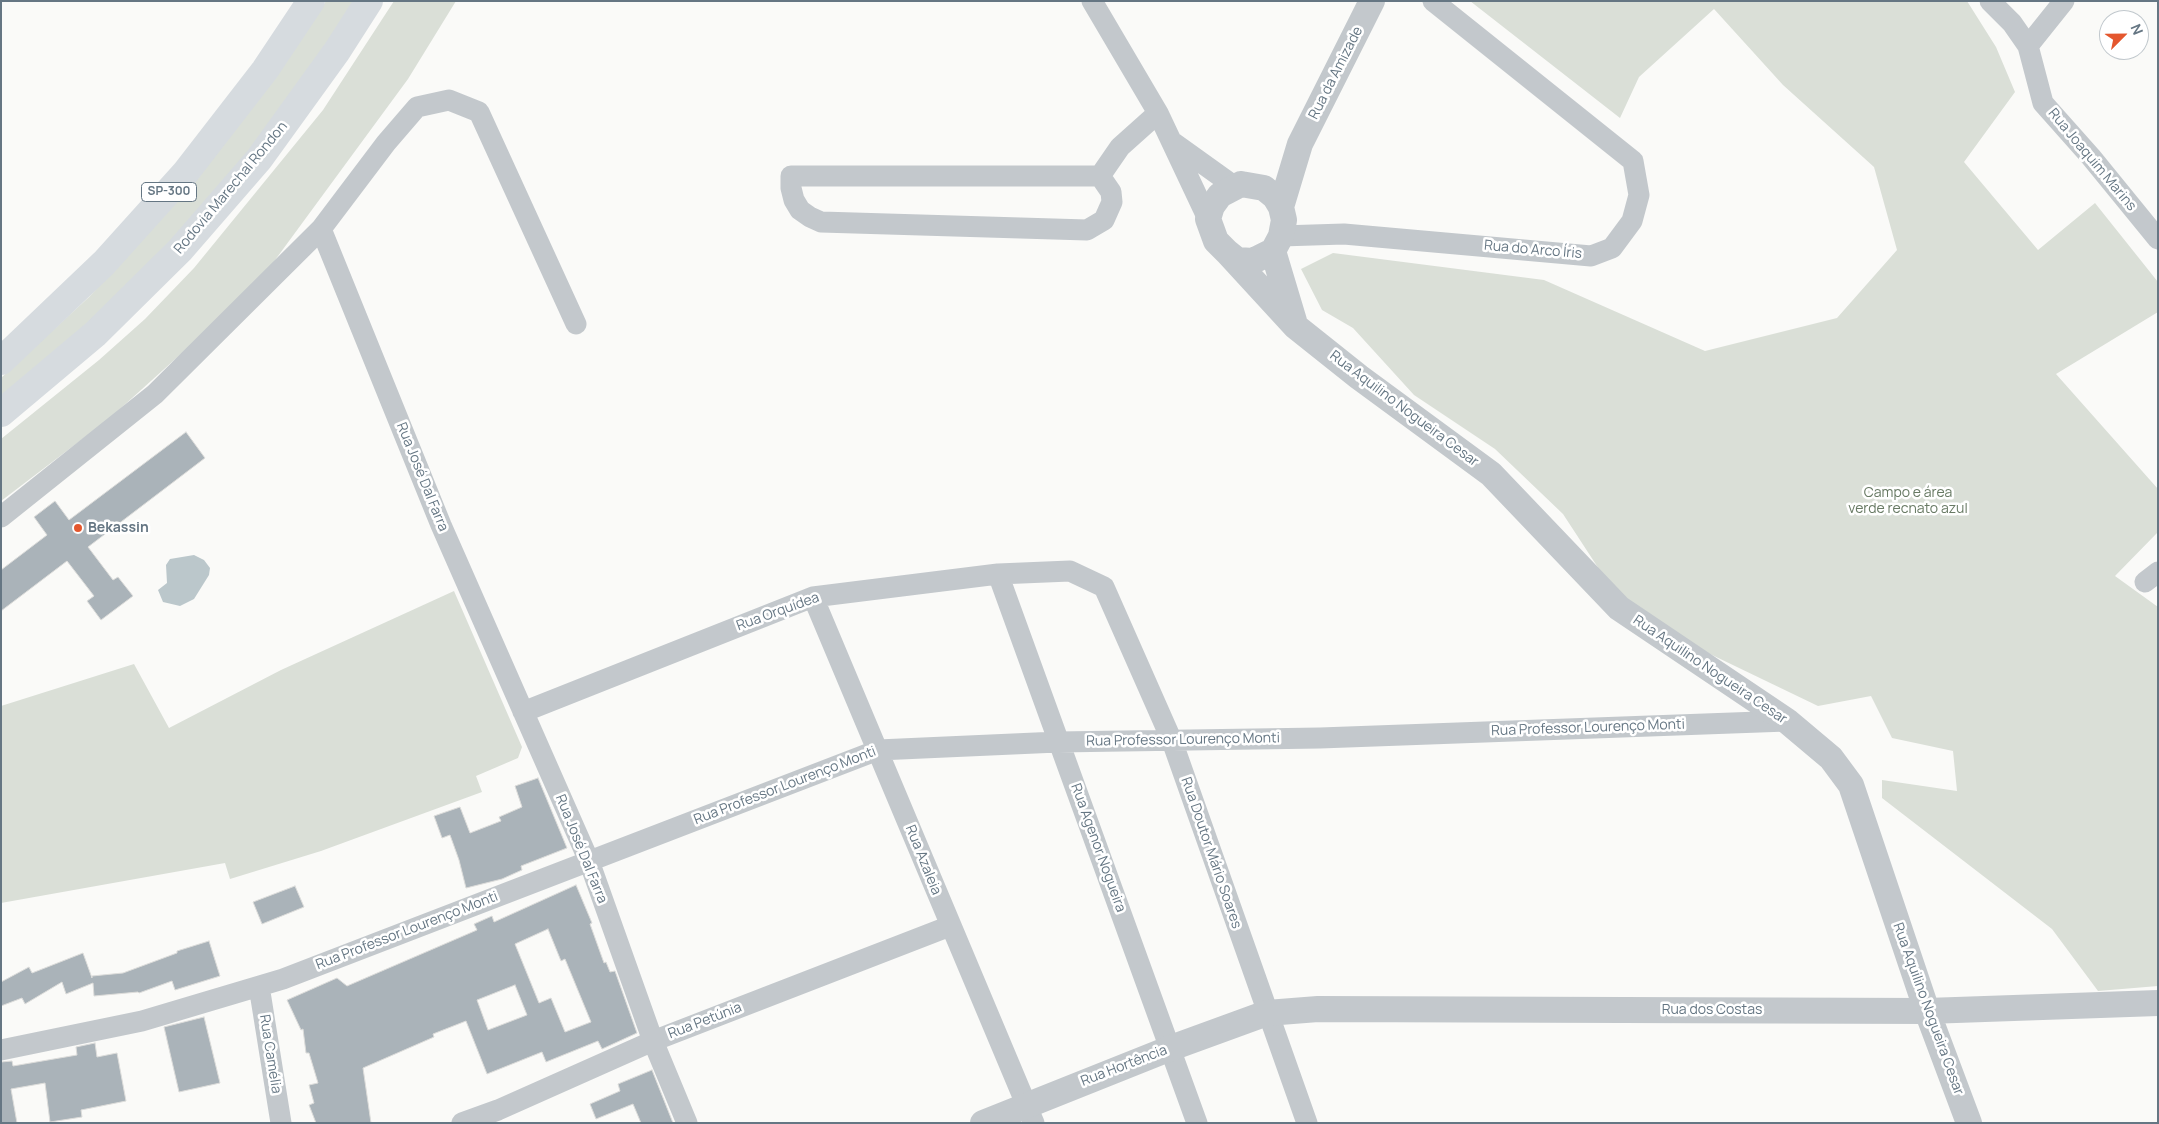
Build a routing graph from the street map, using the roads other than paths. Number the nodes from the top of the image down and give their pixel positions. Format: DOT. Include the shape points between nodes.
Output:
graph roads {
  1 [pos="311,1"];
  2 [pos="369,1"];
  3 [pos="1092,1"];
  4 [pos="1372,1"];
  5 [pos="1433,1"];
  6 [pos="1990,1"];
  7 [pos="2064,1"];
  8 [pos="2028,46"];
  9 [pos="1158,113"];
  10 [pos="1173,143"];
  11 [pos="1300,144"];
  12 [pos="1100,176"];
  13 [pos="1244,185"];
  14 [pos="1280,207"];
  15 [pos="1208,219"];
  16 [pos="321,229"];
  17 [pos="2158,239"];
  18 [pos="1277,243"];
  19 [pos="1227,252"];
  20 [pos="65,302"];
  21 [pos="576,324"];
  22 [pos="1295,326"];
  23 [pos="1,347"];
  24 [pos="1,361"];
  25 [pos="1,413"];
  26 [pos="1,517"];
  27 [pos="998,574"];
  28 [pos="1104,588"];
  29 [pos="813,597"];
  30 [pos="523,712"];
  31 [pos="1787,721"];
  32 [pos="1172,741"];
  33 [pos="1058,742"];
  34 [pos="878,750"];
  35 [pos="589,861"];
  36 [pos="950,926"];
  37 [pos="258,986"];
  38 [pos="2158,1003"];
  39 [pos="1927,1011"];
  40 [pos="1267,1013"];
  41 [pos="653,1041"];
  42 [pos="1171,1048"];
  43 [pos="1,1050"];
  44 [pos="1031,1113"];
  45 [pos="281,1123"];
  46 [pos="462,1123"];
  47 [pos="687,1123"];
  48 [pos="983,1123"];
  49 [pos="1197,1123"];
  50 [pos="1307,1123"];
  51 [pos="1969,1123"];
  1 -- 20 [label="highway, SP-300" via="265,70 186,172"];
  2 -- 25 [label="highway, Rodovia Marechal Rondon / SP-300" via="259,158 180,250 96,334"];
  3 -- 9 [label="street"];
  4 -- 11 [label="street, Rua da Amizade"];
  5 -- 18 [label="street, Rua do Arco Íris" via="1633,161 1639,195 1632,221 1612,248 1591,256 1344,234"];
  6 -- 8 [label="street, Rua Joaquim Marins" via="2012,23"];
  7 -- 8 [label="street"];
  8 -- 17 [label="street, Rua Joaquim Marins" via="2043,103"];
  9 -- 10 [label="street"];
  9 -- 12 [label="street" via="1120,148"];
  10 -- 13 [label="street"];
  10 -- 15 [label="street"];
  11 -- 13 [label="street, Rua da Amizade"];
  11 -- 14 [label="street, Rua da Amizade"];
  12 -- 12 [label="street" via="791,176 791,188 800,210 821,222 1087,230 1104,220 1110,212 1111,192"];
  13 -- 14 [label="street" via="1264,188 1275,197"];
  13 -- 15 [label="street" via="1220,195"];
  14 -- 18 [label="street" via="1284,220"];
  15 -- 19 [label="street" via="1216,241"];
  16 -- 21 [label="street" via="386,142 417,107 449,100 479,112"];
  16 -- 26 [label="street" via="155,394"];
  16 -- 30 [label="street, Rua José Dal Farra" via="441,525"];
  18 -- 19 [label="street" via="1253,261 1237,260"];
  18 -- 22 [label="street"];
  19 -- 22 [label="street, Rua Aquilino Nogueira Cesar"];
  20 -- 23 [label="highway"];
  20 -- 24 [label="highway, SP-300"];
  22 -- 31 [label="street, Rua Aquilino Nogueira Cesar" via="1491,474 1619,608"];
  27 -- 28 [label="street, Rua Orquídea" via="1070,571"];
  27 -- 29 [label="street, Rua Orquídea"];
  27 -- 33 [label="street, Rua Agenor Nogueira"];
  28 -- 32 [label="street, Rua Doutor Mário Soares"];
  29 -- 30 [label="street, Rua Orquídea"];
  29 -- 34 [label="street, Rua Azaleia"];
  30 -- 35 [label="street, Rua José Dal Farra"];
  31 -- 32 [label="street, Rua Professor Lourenço Monti"];
  31 -- 39 [label="street, Rua Aquilino Nogueira Cesar" via="1831,758 1851,785"];
  32 -- 33 [label="street, Rua Professor Lourenço Monti"];
  32 -- 40 [label="street, Rua Doutor Mário Soares"];
  33 -- 34 [label="street, Rua Professor Lourenço Monti"];
  33 -- 42 [label="street, Rua Agenor Nogueira"];
  34 -- 35 [label="street, Rua Professor Lourenço Monti"];
  34 -- 36 [label="street, Rua Azaleia"];
  35 -- 37 [label="street, Rua Professor Lourenço Monti"];
  35 -- 41 [label="street, Rua José Dal Farra"];
  36 -- 41 [label="street, Rua Petúnia"];
  36 -- 44 [label="street, Rua Azaleia"];
  37 -- 43 [label="street, Rua Professor Lourenço Monti" via="142,1021"];
  37 -- 45 [label="street, Rua Camélia"];
  38 -- 39 [label="street, Rua dos Costas"];
  39 -- 40 [label="street, Rua dos Costas" via="1318,1009"];
  39 -- 51 [label="street, Rua Aquilino Nogueira Cesar"];
  40 -- 42 [label="street, Rua Hortência"];
  40 -- 50 [label="street, Rua Doutor Mário Soares"];
  41 -- 46 [label="street, Rua Petúnia"];
  41 -- 47 [label="street, Rua José Dal Farra"];
  42 -- 44 [label="street, Rua Hortência"];
  42 -- 49 [label="street, Rua Agenor Nogueira"];
  44 -- 48 [label="street, Rua Hortência"];
}
